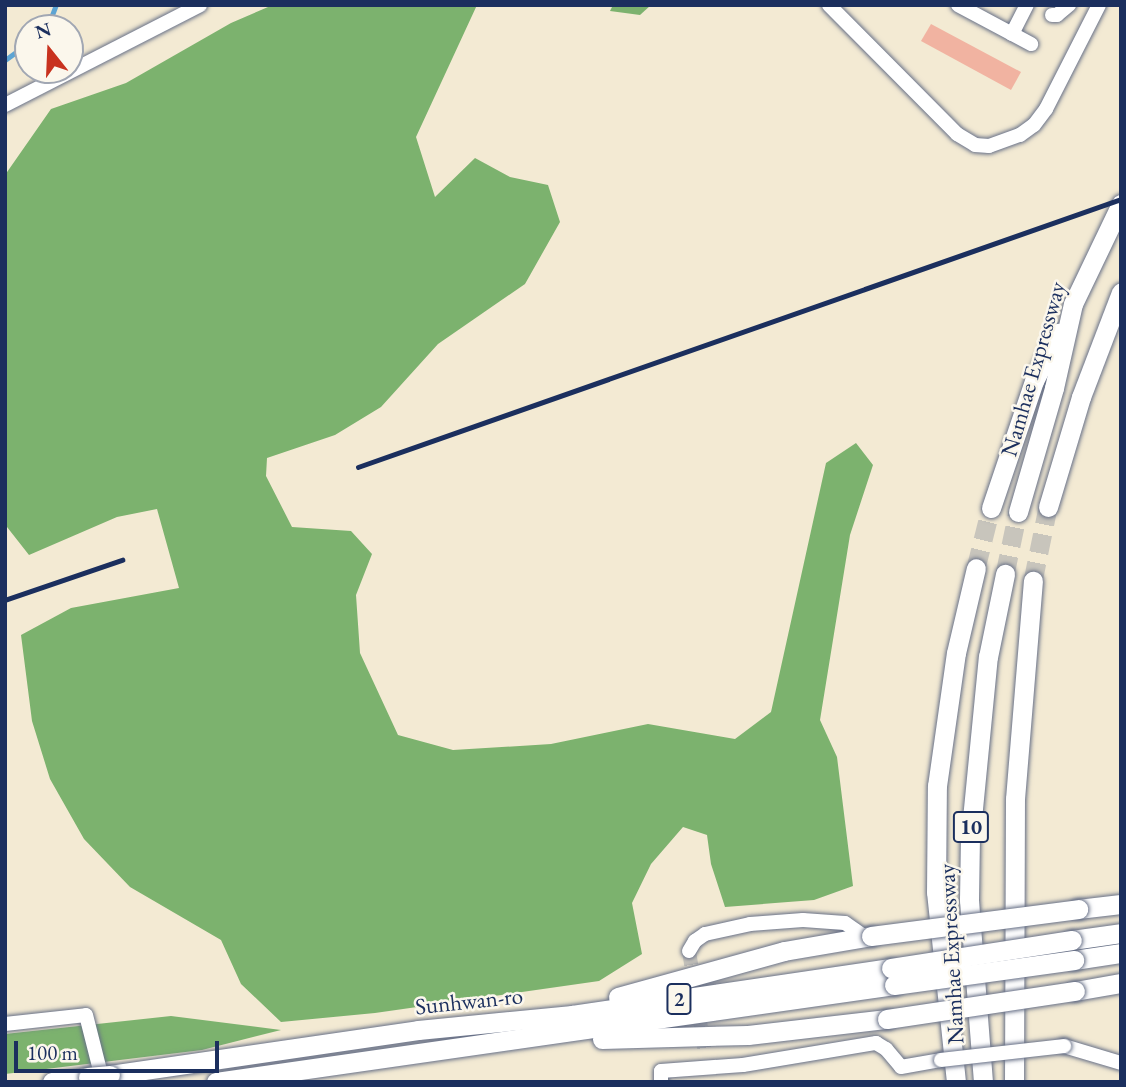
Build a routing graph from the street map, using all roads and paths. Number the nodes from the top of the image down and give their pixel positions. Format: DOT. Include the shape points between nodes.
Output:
graph roads {
  1 [pos="200,5"];
  2 [pos="829,5"];
  3 [pos="958,5"];
  4 [pos="1027,5"];
  5 [pos="1069,5"];
  6 [pos="1099,5"];
  7 [pos="1052,15"];
  8 [pos="1012,34"];
  9 [pos="1031,44"];
  10 [pos="5,105"];
  11 [pos="1121,204"];
  12 [pos="1121,292"];
  13 [pos="1073,304"];
  14 [pos="1048,507"];
  15 [pos="991,508"];
  16 [pos="1018,512"];
  17 [pos="976,568"];
  18 [pos="1004,574"];
  19 [pos="1033,580"];
  20 [pos="1121,891"];
  21 [pos="1121,904"];
  22 [pos="1082,908"];
  23 [pos="1121,933"];
  24 [pos="868,937"];
  25 [pos="1073,950"];
  26 [pos="689,951"];
  27 [pos="1121,953"];
  28 [pos="892,976"];
  29 [pos="1121,983"];
  30 [pos="1082,990"];
  31 [pos="1121,990"];
  32 [pos="5,1024"];
  33 [pos="465,1026"];
  34 [pos="468,1048"];
  35 [pos="705,1053"];
  36 [pos="1121,1063"];
  37 [pos="901,1067"];
  38 [pos="709,1068"];
  39 [pos="100,1078"];
  40 [pos="52,1082"];
  41 [pos="216,1082"];
  42 [pos="661,1082"];
  43 [pos="906,1082"];
  44 [pos="956,1082"];
  45 [pos="983,1082"];
  46 [pos="1014,1082"];
  1 -- 10 [label="street"];
  2 -- 6 [label="street" via="957,134 975,145 989,146 1034,125"];
  3 -- 8 [label="street"];
  4 -- 8 [label="street"];
  5 -- 7 [label="street"];
  8 -- 9 [label="street"];
  11 -- 13 [label="highway, Namhae Expressway"];
  12 -- 14 [label="highway" via="1081,397"];
  13 -- 15 [label="highway" via="1034,381"];
  13 -- 16 [label="highway, Namhae Expressway"];
  17 -- 44 [label="highway" via="956,653 937,786 936,892"];
  18 -- 45 [label="highway, Namhae Expressway / 10" via="988,657 970,839 969,900"];
  19 -- 46 [label="highway, 10" via="1015,799"];
  20 -- 22 [label="highway" via="1100,896"];
  21 -- 22 [label="highway"];
  22 -- 24 [label="highway, bridge"];
  23 -- 25 [label="highway"];
  24 -- 26 [label="street" via="845,923 750,924 705,934"];
  24 -- 33 [label="highway" via="784,951 624,996"];
  25 -- 27 [label="highway"];
  25 -- 28 [label="highway, bridge"];
  28 -- 33 [label="highway, Sunhwan-ro / 2"];
  28 -- 34 [label="highway, Sunhwan-ro"];
  29 -- 30 [label="highway"];
  30 -- 31 [label="highway"];
  30 -- 34 [label="highway, bridge" via="748,1035"];
  32 -- 39 [label="street" via="86,1015"];
  33 -- 39 [label="highway, Sunhwan-ro / 2"];
  34 -- 41 [label="highway, Sunhwan-ro"];
  35 -- 38 [label="street"];
  36 -- 37 [label="street, bridge" via="1064,1046"];
  37 -- 38 [label="street" via="876,1043"];
  37 -- 43 [label="street"];
  38 -- 42 [label="street" via="661,1071"];
  39 -- 40 [label="highway, Sunhwan-ro / 2"];
}
